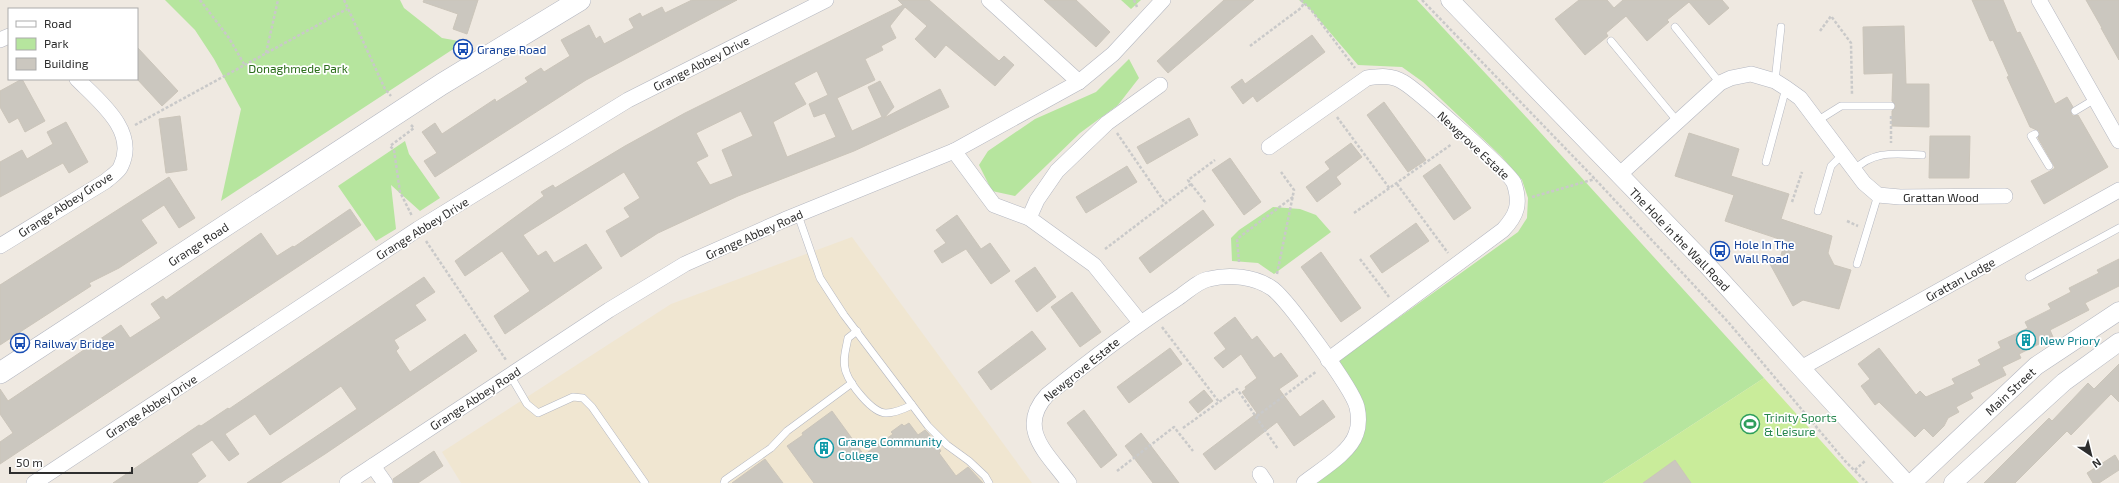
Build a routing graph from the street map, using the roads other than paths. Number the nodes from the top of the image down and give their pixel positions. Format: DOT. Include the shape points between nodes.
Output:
graph roads {
  1 [pos="580,0"];
  2 [pos="826,0"];
  3 [pos="989,0"];
  4 [pos="1163,0"];
  5 [pos="1450,0"];
  6 [pos="2039,0"];
  7 [pos="1675,27"];
  8 [pos="1781,27"];
  9 [pos="1611,41"];
  10 [pos="78,80"];
  11 [pos="1079,82"];
  12 [pos="1720,83"];
  13 [pos="1781,84"];
  14 [pos="1160,85"];
  15 [pos="2095,99"];
  16 [pos="1891,106"];
  17 [pos="2075,110"];
  18 [pos="1678,122"];
  19 [pos="1817,122"];
  20 [pos="2035,134"];
  21 [pos="2119,141"];
  22 [pos="1269,147"];
  23 [pos="954,151"];
  24 [pos="1842,155"];
  25 [pos="1922,155"];
  26 [pos="1766,162"];
  27 [pos="2049,166"];
  28 [pos="1854,170"];
  29 [pos="1619,175"];
  30 [pos="2119,190"];
  31 [pos="1878,195"];
  32 [pos="2005,196"];
  33 [pos="1818,211"];
  34 [pos="798,215"];
  35 [pos="1029,218"];
  36 [pos="2119,228"];
  37 [pos="0,246"];
  38 [pos="1857,264"];
  39 [pos="2029,277"];
  40 [pos="2119,311"];
  41 [pos="1140,322"];
  42 [pos="857,331"];
  43 [pos="2119,342"];
  44 [pos="1328,360"];
  45 [pos="1802,368"];
  46 [pos="0,373"];
  47 [pos="512,374"];
  48 [pos="852,383"];
  49 [pos="912,405"];
  50 [pos="372,466"];
  51 [pos="34,483"];
  52 [pos="347,483"];
  53 [pos="385,483"];
  54 [pos="645,483"];
  55 [pos="724,483"];
  56 [pos="989,483"];
  57 [pos="1069,483"];
  58 [pos="1304,483"];
  59 [pos="1906,483"];
  60 [pos="1912,483"];
  61 [pos="1953,483"];
  1 -- 46 [label="main road, Grange Road" via="486,55"];
  2 -- 51 [label="street, Grange Abbey Drive" via="628,100 418,229"];
  3 -- 11 [label="street"];
  4 -- 11 [label="street, Grange Abbey Road" via="1113,54"];
  5 -- 29 [label="street, The Hole in the Wall Road"];
  6 -- 15 [label="street"];
  7 -- 12 [label="lane"];
  8 -- 13 [label="lane"];
  9 -- 18 [label="lane"];
  10 -- 37 [label="street, Grange Abbey Grove" via="112,115 120,127 126,151 121,167 106,180"];
  11 -- 23 [label="street, Grange Abbey Road"];
  12 -- 13 [label="street" via="1751,74"];
  12 -- 18 [label="street"];
  13 -- 19 [label="street" via="1800,98"];
  13 -- 26 [label="lane"];
  14 -- 35 [label="street" via="1107,123 1057,170 1037,200"];
  15 -- 17 [label="lane"];
  15 -- 21 [label="street"];
  16 -- 19 [label="lane" via="1841,106"];
  18 -- 29 [label="street"];
  19 -- 24 [label="street"];
  20 -- 27 [label="lane" via="2031,136"];
  22 -- 44 [label="street, Newgrove Estate" via="1367,78 1385,76 1402,81 1418,92 1471,140 1513,181 1518,197 1515,217 1503,230"];
  23 -- 34 [label="street, Grange Abbey Road"];
  23 -- 35 [label="street" via="994,205"];
  24 -- 28 [label="street"];
  24 -- 33 [label="lane" via="1830,166"];
  25 -- 28 [label="lane" via="1877,155 1862,162"];
  28 -- 31 [label="street"];
  29 -- 45 [label="street, The Hole in the Wall Road"];
  30 -- 45 [label="street, Grattan Lodge"];
  31 -- 32 [label="street, Grattan Wood"];
  31 -- 38 [label="lane"];
  34 -- 42 [label="lane" via="820,278"];
  34 -- 47 [label="street, Grange Abbey Road" via="685,264"];
  35 -- 41 [label="street" via="1094,264"];
  36 -- 39 [label="lane"];
  40 -- 60 [label="street, Main Street" via="2036,366"];
  41 -- 44 [label="street, Newgrove Estate" via="1207,279 1228,276 1249,279 1272,288 1282,298"];
  41 -- 57 [label="street, Newgrove Estate" via="1046,395 1037,406 1033,418 1034,434"];
  42 -- 48 [label="lane" via="848,338 844,360 846,373"];
  42 -- 49 [label="lane"];
  43 -- 61 [label="street" via="2064,382"];
  44 -- 58 [label="street, Newgrove Estate" via="1357,406 1356,435 1348,448"];
  45 -- 59 [label="street, The Hole in the Wall Road"];
  47 -- 50 [label="street, Grange Abbey Road"];
  47 -- 54 [label="lane" via="527,404 538,412 573,397 583,398 592,406"];
  48 -- 49 [label="lane" via="872,408 885,413 900,411"];
  48 -- 55 [label="lane" via="787,431 771,448"];
  49 -- 56 [label="lane" via="937,435 969,461"];
  50 -- 52 [label="street, Grange Abbey Road"];
  50 -- 53 [label="street"];
}
